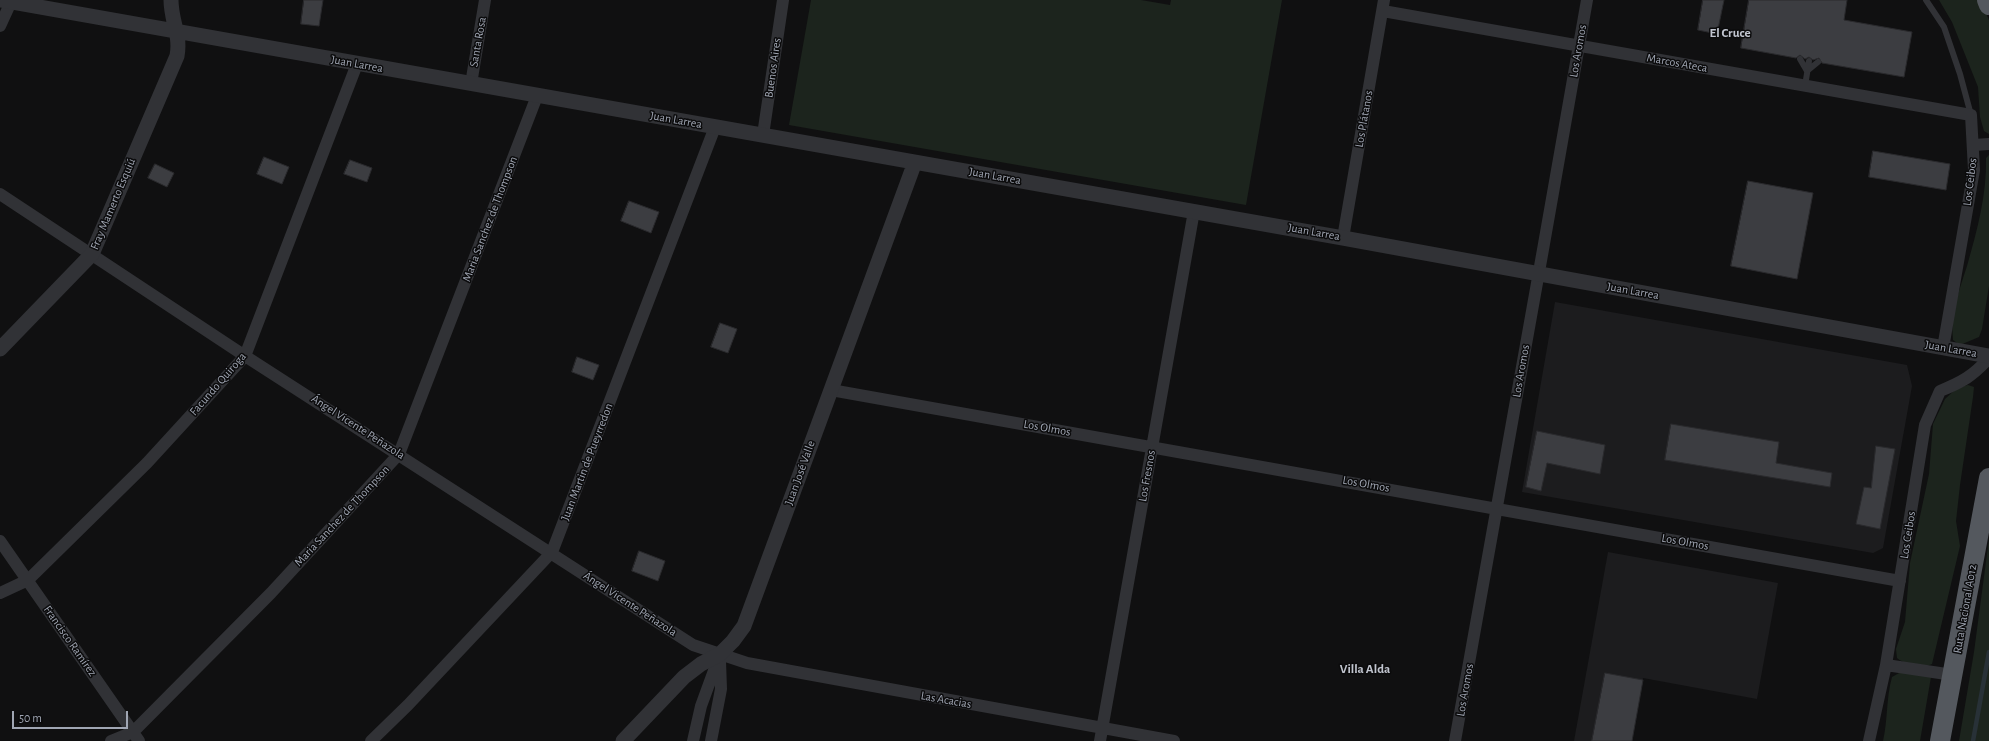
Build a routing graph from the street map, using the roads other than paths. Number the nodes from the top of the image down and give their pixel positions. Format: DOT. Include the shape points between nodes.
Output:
graph roads {
  1 [pos="170,0"];
  2 [pos="485,0"];
  3 [pos="783,0"];
  4 [pos="1587,0"];
  5 [pos="1926,0"];
  6 [pos="1987,0"];
  7 [pos="5,1"];
  8 [pos="1989,5"];
  9 [pos="1383,6"];
  10 [pos="0,26"];
  11 [pos="177,32"];
  12 [pos="1579,46"];
  13 [pos="1800,59"];
  14 [pos="1809,61"];
  15 [pos="1818,62"];
  16 [pos="357,64"];
  17 [pos="1808,71"];
  18 [pos="471,84"];
  19 [pos="1805,86"];
  20 [pos="537,96"];
  21 [pos="1971,115"];
  22 [pos="715,127"];
  23 [pos="763,135"];
  24 [pos="1974,144"];
  25 [pos="1989,144"];
  26 [pos="915,162"];
  27 [pos="0,194"];
  28 [pos="1194,211"];
  29 [pos="1343,238"];
  30 [pos="92,254"];
  31 [pos="1538,273"];
  32 [pos="1943,348"];
  33 [pos="0,349"];
  34 [pos="246,356"];
  35 [pos="1989,357"];
  36 [pos="831,390"];
  37 [pos="1152,446"];
  38 [pos="399,454"];
  39 [pos="1989,478"];
  40 [pos="1498,508"];
  41 [pos="0,540"];
  42 [pos="552,552"];
  43 [pos="28,580"];
  44 [pos="1900,581"];
  45 [pos="0,593"];
  46 [pos="720,654"];
  47 [pos="1886,665"];
  48 [pos="1953,675"];
  49 [pos="1102,728"];
  50 [pos="136,736"];
  51 [pos="111,741"];
  52 [pos="371,741"];
  53 [pos="623,741"];
  54 [pos="693,741"];
  55 [pos="711,741"];
  56 [pos="1100,741"];
  57 [pos="1174,741"];
  58 [pos="1455,741"];
  59 [pos="1869,741"];
  60 [pos="1940,741"];
  1 -- 11 [label="street, Fray Mamerto Esquiú"];
  2 -- 18 [label="street, Santa Rosa"];
  3 -- 23 [label="street, Buenos Aires"];
  4 -- 12 [label="street, Los Aromos"];
  5 -- 21 [label="lane, Los Ceibos" via="1944,27"];
  6 -- 8 [label="highway"];
  7 -- 10 [label="street"];
  7 -- 11 [label="street, Juan Larrea"];
  9 -- 12 [label="street, Marcos Ateca"];
  9 -- 29 [label="street, Los Plátanos"];
  11 -- 16 [label="street, Juan Larrea"];
  11 -- 30 [label="street, Fray Mamerto Esquiú" via="177,56"];
  12 -- 19 [label="street, Marcos Ateca"];
  12 -- 31 [label="street, Los Aromos"];
  13 -- 17 [label="lane"];
  14 -- 17 [label="lane"];
  15 -- 17 [label="lane"];
  16 -- 18 [label="street, Juan Larrea"];
  16 -- 34 [label="street, Facundo Quiroga"];
  17 -- 19 [label="lane"];
  18 -- 20 [label="street, Juan Larrea"];
  19 -- 21 [label="street, Marcos Ateca"];
  20 -- 22 [label="street, Juan Larrea"];
  20 -- 38 [label="street, Maria Sanchez de Thompson"];
  21 -- 24 [label="street, Los Ceibos"];
  22 -- 23 [label="street, Juan Larrea"];
  22 -- 42 [label="street, Juan Martin de Pueyrredon"];
  23 -- 26 [label="street, Juan Larrea"];
  24 -- 25 [label="street"];
  24 -- 32 [label="street, Los Ceibos" via="1974,170"];
  26 -- 28 [label="street, Juan Larrea"];
  26 -- 36 [label="street, Juan José Valle"];
  27 -- 30 [label="street, Ángel Vicente Peñazola"];
  28 -- 29 [label="street, Juan Larrea"];
  28 -- 37 [label="street, Los Fresnos"];
  29 -- 31 [label="street, Juan Larrea"];
  30 -- 33 [label="street, Fray Mamerto Esquiú"];
  30 -- 34 [label="street, Ángel Vicente Peñazola"];
  31 -- 32 [label="street, Juan Larrea"];
  31 -- 40 [label="street, Los Aromos"];
  32 -- 35 [label="street, Juan Larrea"];
  34 -- 38 [label="street, Ángel Vicente Peñazola"];
  34 -- 43 [label="street, Facundo Quiroga" via="147,463"];
  35 -- 44 [label="street, Los Ceibos" via="1970,377 1940,391 1925,425"];
  36 -- 37 [label="street, Los Olmos"];
  36 -- 46 [label="street, Juan José Valle" via="744,626 734,641"];
  37 -- 40 [label="street, Los Olmos"];
  37 -- 49 [label="street, Los Fresnos"];
  38 -- 42 [label="street, Ángel Vicente Peñazola"];
  38 -- 50 [label="street, Maria Sanchez de Thompson"];
  39 -- 48 [label="highway, Ruta Nacional A012"];
  40 -- 44 [label="street, Los Olmos"];
  40 -- 58 [label="street, Los Aromos"];
  41 -- 43 [label="street, Francisco Ramírez"];
  42 -- 46 [label="street, Ángel Vicente Peñazola" via="693,644"];
  42 -- 52 [label="street, Juan Martin de Pueyrredon"];
  43 -- 45 [label="street, Facundo Quiroga"];
  43 -- 50 [label="street, Francisco Ramírez"];
  44 -- 47 [label="street, Los Ceibos"];
  46 -- 49 [label="street, Las Acacias" via="747,663"];
  46 -- 53 [label="street, Juan José Valle" via="684,677"];
  46 -- 54 [label="street" via="701,706"];
  46 -- 55 [label="street" via="721,689"];
  47 -- 48 [label="street"];
  47 -- 59 [label="street, Los Ceibos"];
  48 -- 60 [label="highway, Ruta Nacional A012"];
  49 -- 56 [label="street, Los Fresnos"];
  49 -- 57 [label="street, Las Acacias"];
  50 -- 51 [label="street, Maria Sanchez de Thompson"];
}
